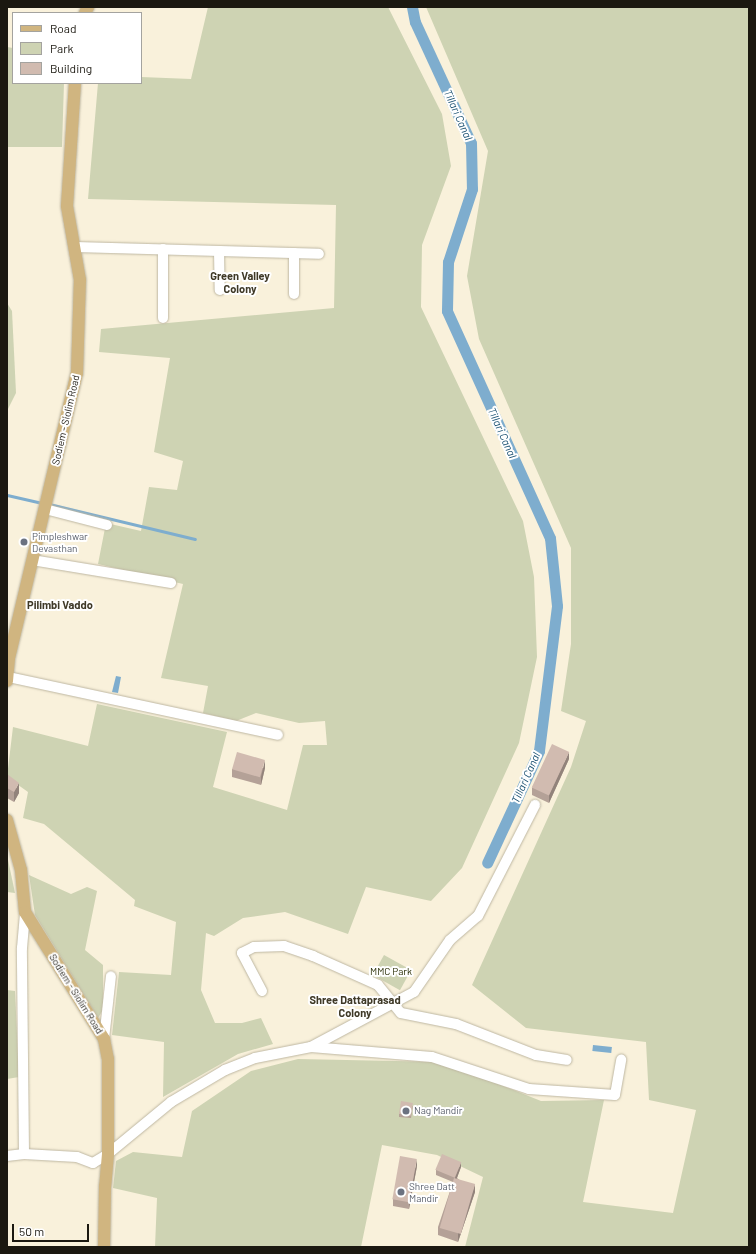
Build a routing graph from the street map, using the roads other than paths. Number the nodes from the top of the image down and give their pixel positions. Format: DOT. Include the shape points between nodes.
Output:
graph roads {
  1 [pos="75,84"];
  2 [pos="74,247"];
  3 [pos="163,249"];
  4 [pos="219,251"];
  5 [pos="294,253"];
  6 [pos="319,254"];
  7 [pos="220,290"];
  8 [pos="294,294"];
  9 [pos="163,318"];
  10 [pos="44,509"];
  11 [pos="107,525"];
  12 [pos="32,560"];
  13 [pos="171,584"];
  14 [pos="8,676"];
  15 [pos="107,693"];
  16 [pos="278,735"];
  17 [pos="535,805"];
  18 [pos="7,820"];
  19 [pos="25,912"];
  20 [pos="111,976"];
  21 [pos="262,990"];
  22 [pos="393,1005"];
  23 [pos="104,1039"];
  24 [pos="311,1047"];
  25 [pos="567,1060"];
  26 [pos="621,1060"];
  27 [pos="24,1154"];
  28 [pos="108,1154"];
  29 [pos="7,1156"];
  30 [pos="104,1247"];
  1 -- 2 [label="main road, Sodiem - Siolim Road" via="67,206"];
  2 -- 3 [label="street"];
  2 -- 10 [label="main road, Sodiem - Siolim Road" via="80,280 77,373"];
  3 -- 4 [label="street"];
  3 -- 9 [label="street"];
  4 -- 5 [label="street"];
  4 -- 7 [label="street"];
  5 -- 6 [label="street"];
  5 -- 8 [label="street"];
  10 -- 11 [label="street"];
  10 -- 12 [label="main road, Sodiem - Siolim Road"];
  12 -- 13 [label="street"];
  12 -- 14 [label="main road, Sodiem - Siolim Road"];
  14 -- 15 [label="street"];
  14 -- 16 [label="street"];
  17 -- 22 [label="street" via="478,916 450,940 414,992"];
  18 -- 19 [label="main road, Sodiem - Siolim Road" via="21,870"];
  19 -- 23 [label="main road, Sodiem - Siolim Road"];
  19 -- 27 [label="street" via="22,948"];
  20 -- 23 [label="street"];
  21 -- 22 [label="street" via="242,953 254,947 284,946 314,956 378,985"];
  22 -- 24 [label="street"];
  22 -- 25 [label="street" via="401,1013 456,1024 536,1055"];
  23 -- 28 [label="main road, Sodiem - Siolim Road" via="108,1059"];
  24 -- 26 [label="street" via="432,1057 529,1089 615,1095"];
  24 -- 28 [label="street" via="255,1058 225,1070 171,1102"];
  27 -- 28 [label="street" via="78,1157 93,1163"];
  27 -- 29 [label="street"];
  28 -- 30 [label="main road, Sodiem - Siolim Road" via="104,1186"];
}
